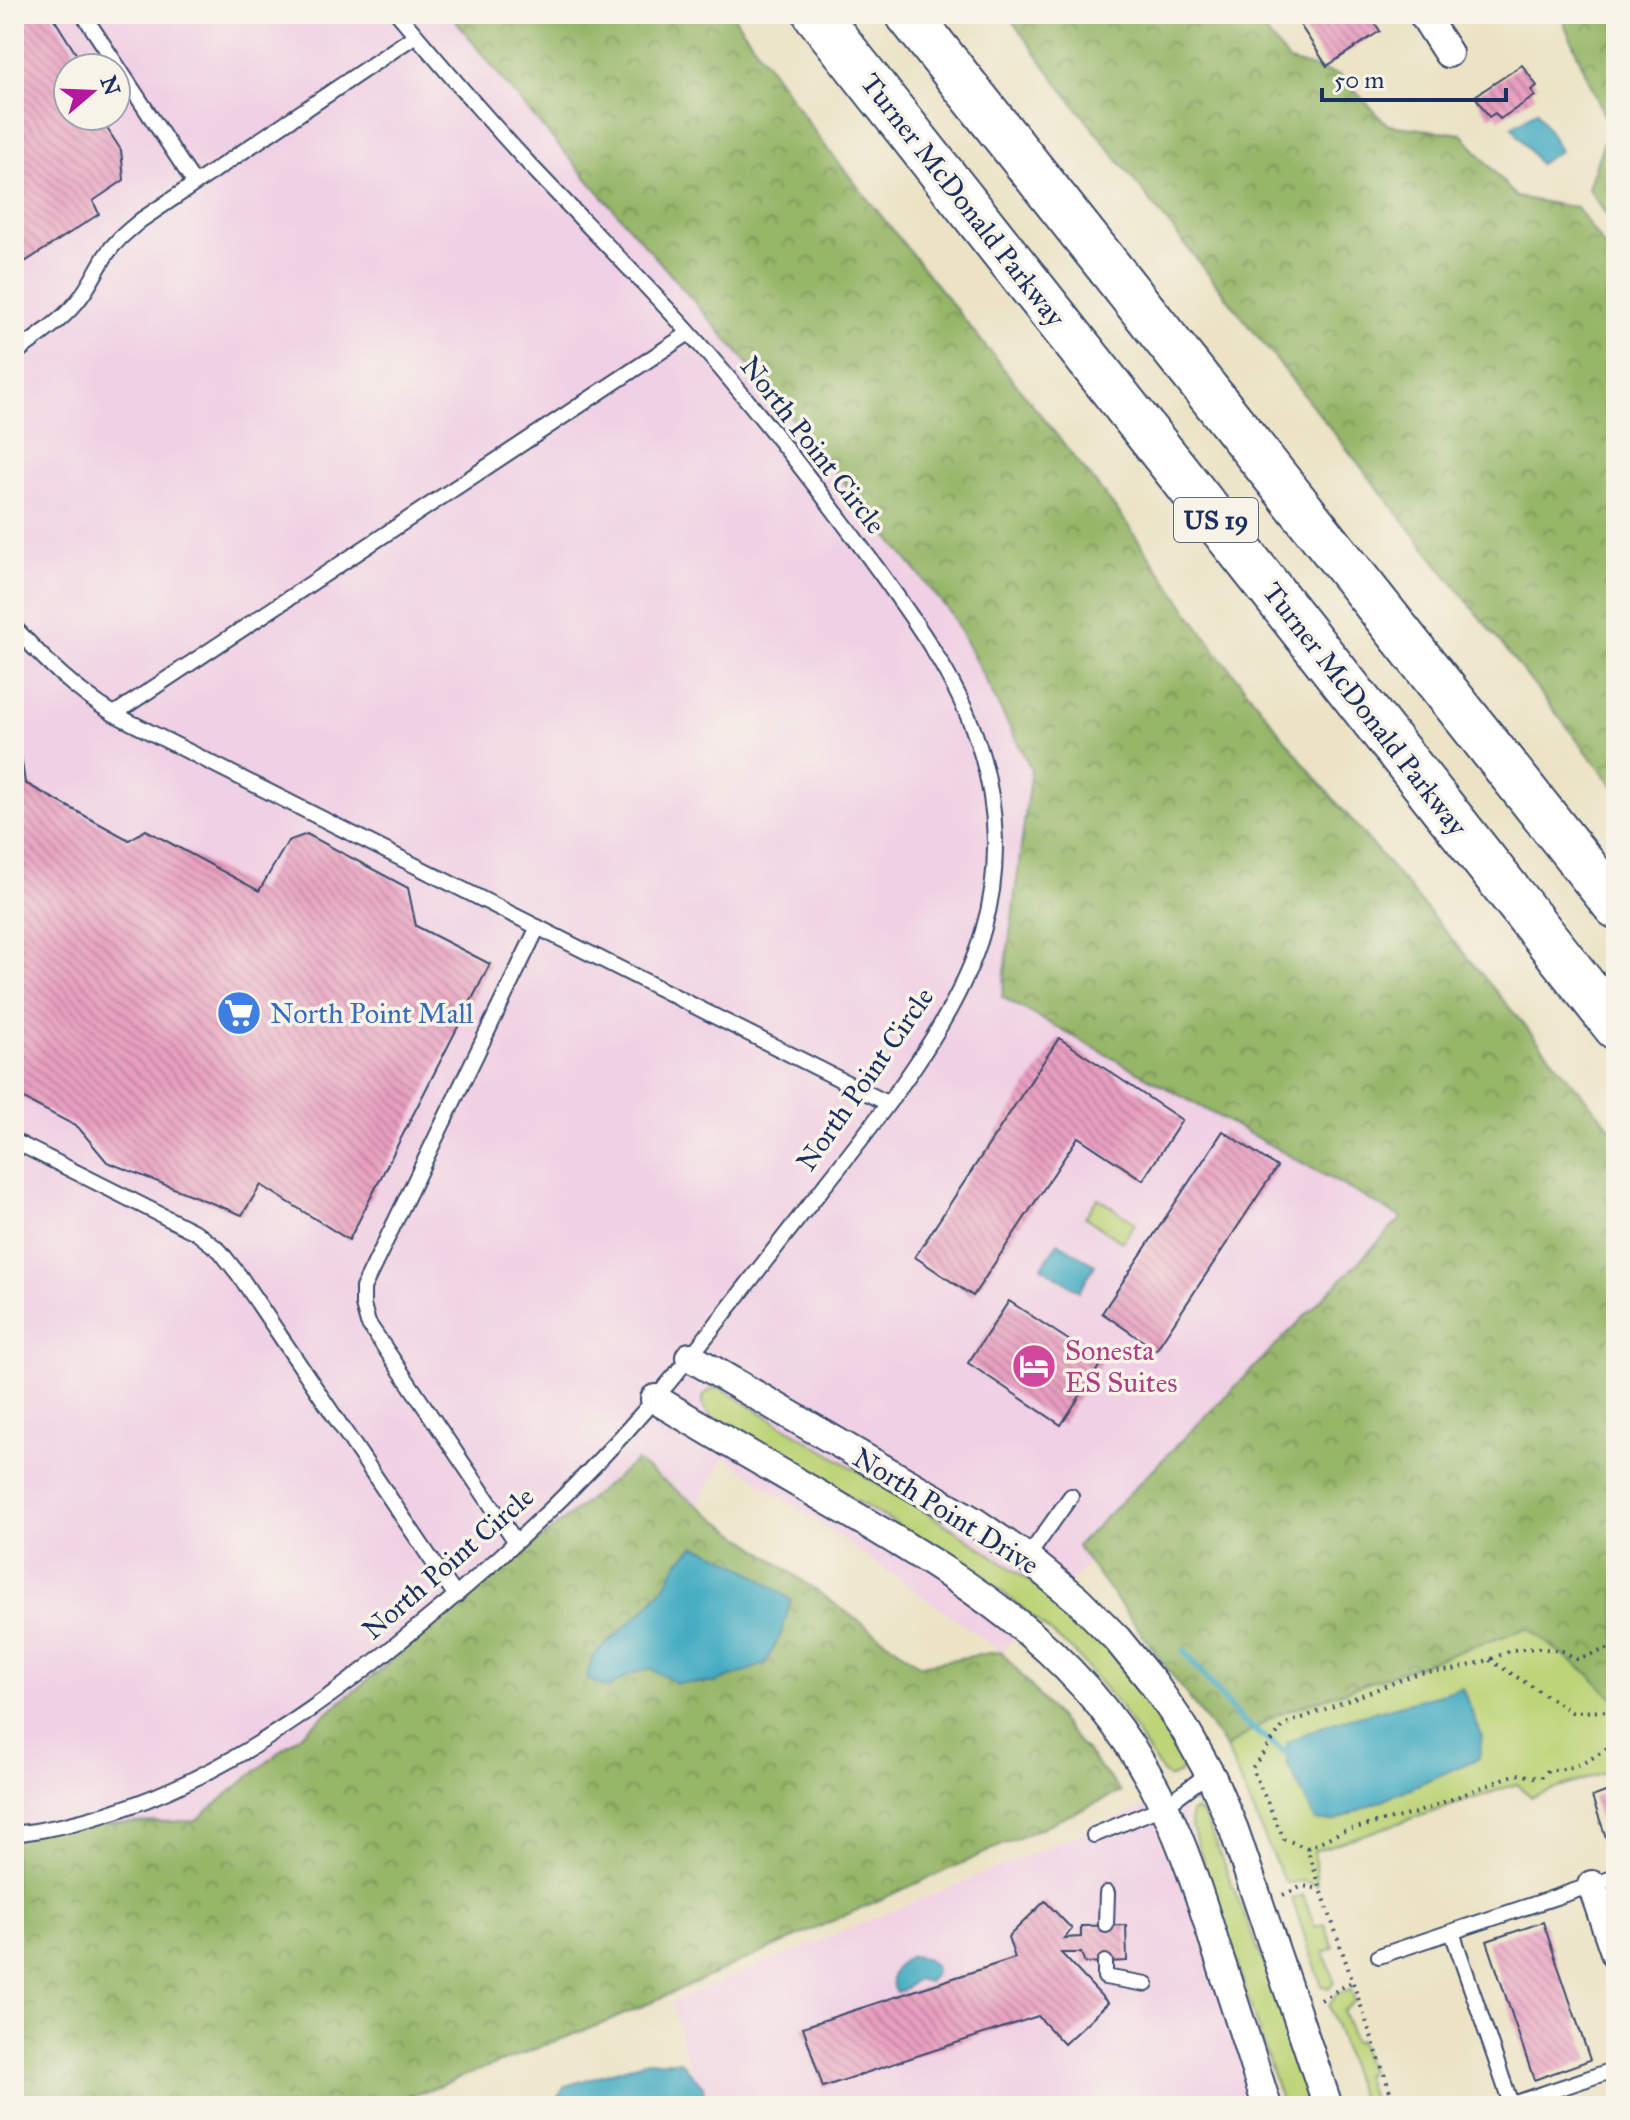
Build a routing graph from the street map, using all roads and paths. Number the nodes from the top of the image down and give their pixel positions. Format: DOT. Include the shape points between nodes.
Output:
graph roads {
  1 [pos="83,14"];
  2 [pos="398,14"];
  3 [pos="816,14"];
  4 [pos="908,14"];
  5 [pos="1423,14"];
  6 [pos="416,35"];
  7 [pos="1448,53"];
  8 [pos="195,184"];
  9 [pos="689,333"];
  10 [pos="14,354"];
  11 [pos="14,627"];
  12 [pos="114,714"];
  13 [pos="1616,906"];
  14 [pos="538,927"];
  15 [pos="1616,1027"];
  16 [pos="887,1103"];
  17 [pos="14,1141"];
  18 [pos="690,1357"];
  19 [pos="655,1399"];
  20 [pos="1071,1496"];
  21 [pos="516,1542"];
  22 [pos="1027,1558"];
  23 [pos="456,1596"];
  24 [pos="1616,1646"];
  25 [pos="1489,1660"];
  26 [pos="1616,1711"];
  27 [pos="1616,1740"];
  28 [pos="1209,1773"];
  29 [pos="1165,1806"];
  30 [pos="14,1834"];
  31 [pos="1094,1835"];
  32 [pos="1307,1848"];
  33 [pos="1604,1881"];
  34 [pos="1321,1889"];
  35 [pos="1107,1893"];
  36 [pos="1283,1895"];
  37 [pos="1106,1925"];
  38 [pos="1452,1932"];
  39 [pos="1616,1955"];
  40 [pos="1379,1956"];
  41 [pos="1105,1962"];
  42 [pos="1353,1981"];
  43 [pos="1146,1984"];
  44 [pos="1321,2000"];
  45 [pos="1616,2069"];
  46 [pos="1509,2105"];
  47 [pos="1267,2106"];
  48 [pos="1328,2106"];
  49 [pos="1395,2106"];
  1 -- 8 [label="lane"];
  2 -- 6 [label="lane, North Point Circle"];
  3 -- 15 [label="highway, Turner McDonald Parkway / US 19"];
  4 -- 13 [label="highway, US 19"];
  5 -- 7 [label="street"];
  6 -- 8 [label="lane"];
  6 -- 9 [label="lane, North Point Circle"];
  8 -- 10 [label="lane" via="121,236 77,302"];
  9 -- 12 [label="lane"];
  9 -- 16 [label="lane, North Point Circle" via="815,485 912,620 978,742 994,811 995,849 981,938 944,1016"];
  11 -- 12 [label="lane" via="62,678"];
  12 -- 14 [label="lane"];
  14 -- 16 [label="lane"];
  14 -- 21 [label="lane" via="363,1288 368,1323"];
  16 -- 18 [label="lane, North Point Circle"];
  17 -- 23 [label="lane" via="171,1218 220,1251"];
  18 -- 19 [label="lane, North Point Circle"];
  18 -- 22 [label="street, North Point Drive" via="973,1521"];
  19 -- 21 [label="lane, North Point Circle"];
  19 -- 29 [label="street, North Point Drive" via="944,1568 994,1603 1076,1676 1109,1716"];
  20 -- 22 [label="lane"];
  21 -- 23 [label="lane, North Point Circle"];
  22 -- 28 [label="street, North Point Drive" via="1117,1639 1161,1694"];
  23 -- 30 [label="lane, North Point Circle" via="335,1694 249,1750 126,1807 61,1827"];
  24 -- 25 [label="path" via="1577,1659 1539,1648 1512,1650"];
  25 -- 26 [label="path" via="1572,1712"];
  25 -- 32 [label="path" via="1419,1673 1284,1725 1252,1768 1284,1839"];
  27 -- 32 [label="path" via="1562,1771 1548,1770 1541,1778 1516,1774 1416,1813 1343,1831"];
  28 -- 29 [label="lane"];
  28 -- 48 [label="street, North Point Drive" via="1234,1830"];
  29 -- 31 [label="lane"];
  29 -- 47 [label="street, North Point Drive" via="1186,1855"];
  32 -- 34 [label="path"];
  33 -- 38 [label="lane"];
  33 -- 39 [label="street"];
  34 -- 36 [label="path" via="1303,1886"];
  34 -- 42 [label="path"];
  35 -- 37 [label="lane"];
  38 -- 40 [label="lane"];
  38 -- 46 [label="lane"];
  41 -- 43 [label="lane" via="1105,1977"];
  42 -- 44 [label="path"];
  42 -- 49 [label="path"];
  45 -- 46 [label="lane"];
}
